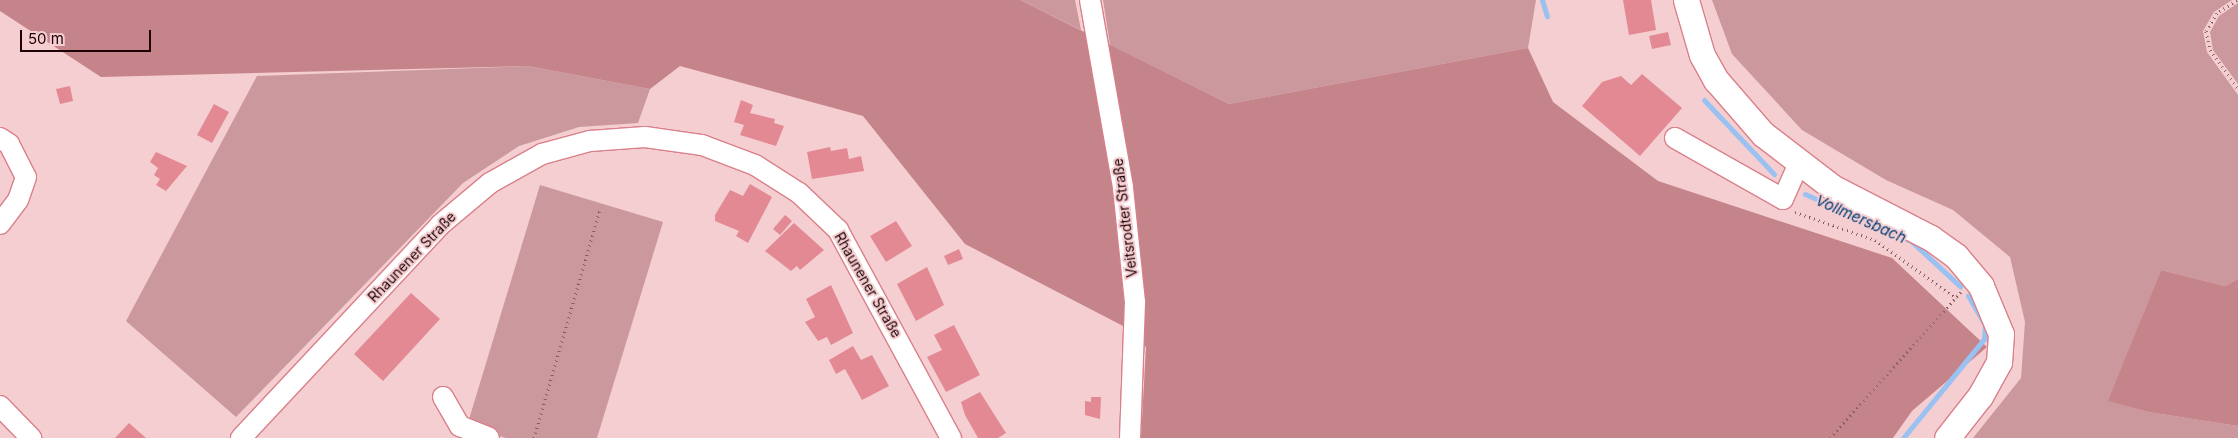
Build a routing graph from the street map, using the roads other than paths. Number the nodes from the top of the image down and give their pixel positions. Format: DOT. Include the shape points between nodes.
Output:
graph roads {
  1 [pos="1090,0"];
  2 [pos="1686,0"];
  3 [pos="0,138"];
  4 [pos="1675,138"];
  5 [pos="1798,164"];
  6 [pos="0,224"];
  7 [pos="443,397"];
  8 [pos="0,406"];
  9 [pos="31,438"];
  10 [pos="241,438"];
  11 [pos="488,438"];
  12 [pos="951,438"];
  13 [pos="1130,438"];
  14 [pos="1947,438"];
  1 -- 13 [label="street, Veitsrodter Straße" via="1123,188 1134,293"];
  2 -- 5 [label="main road" via="1702,55 1716,80 1763,134"];
  3 -- 6 [label="street" via="9,144 26,177 18,200"];
  4 -- 5 [label="street" via="1783,199"];
  5 -- 14 [label="main road" via="1848,196 1931,238 1975,278 1992,305 2002,349 1992,376"];
  7 -- 11 [label="street" via="460,426"];
  8 -- 9 [label="street"];
  10 -- 12 [label="street, Rhaunener Straße" via="440,225 490,182 552,152 590,141 645,137 702,145 755,165 799,193 838,230"];
}
